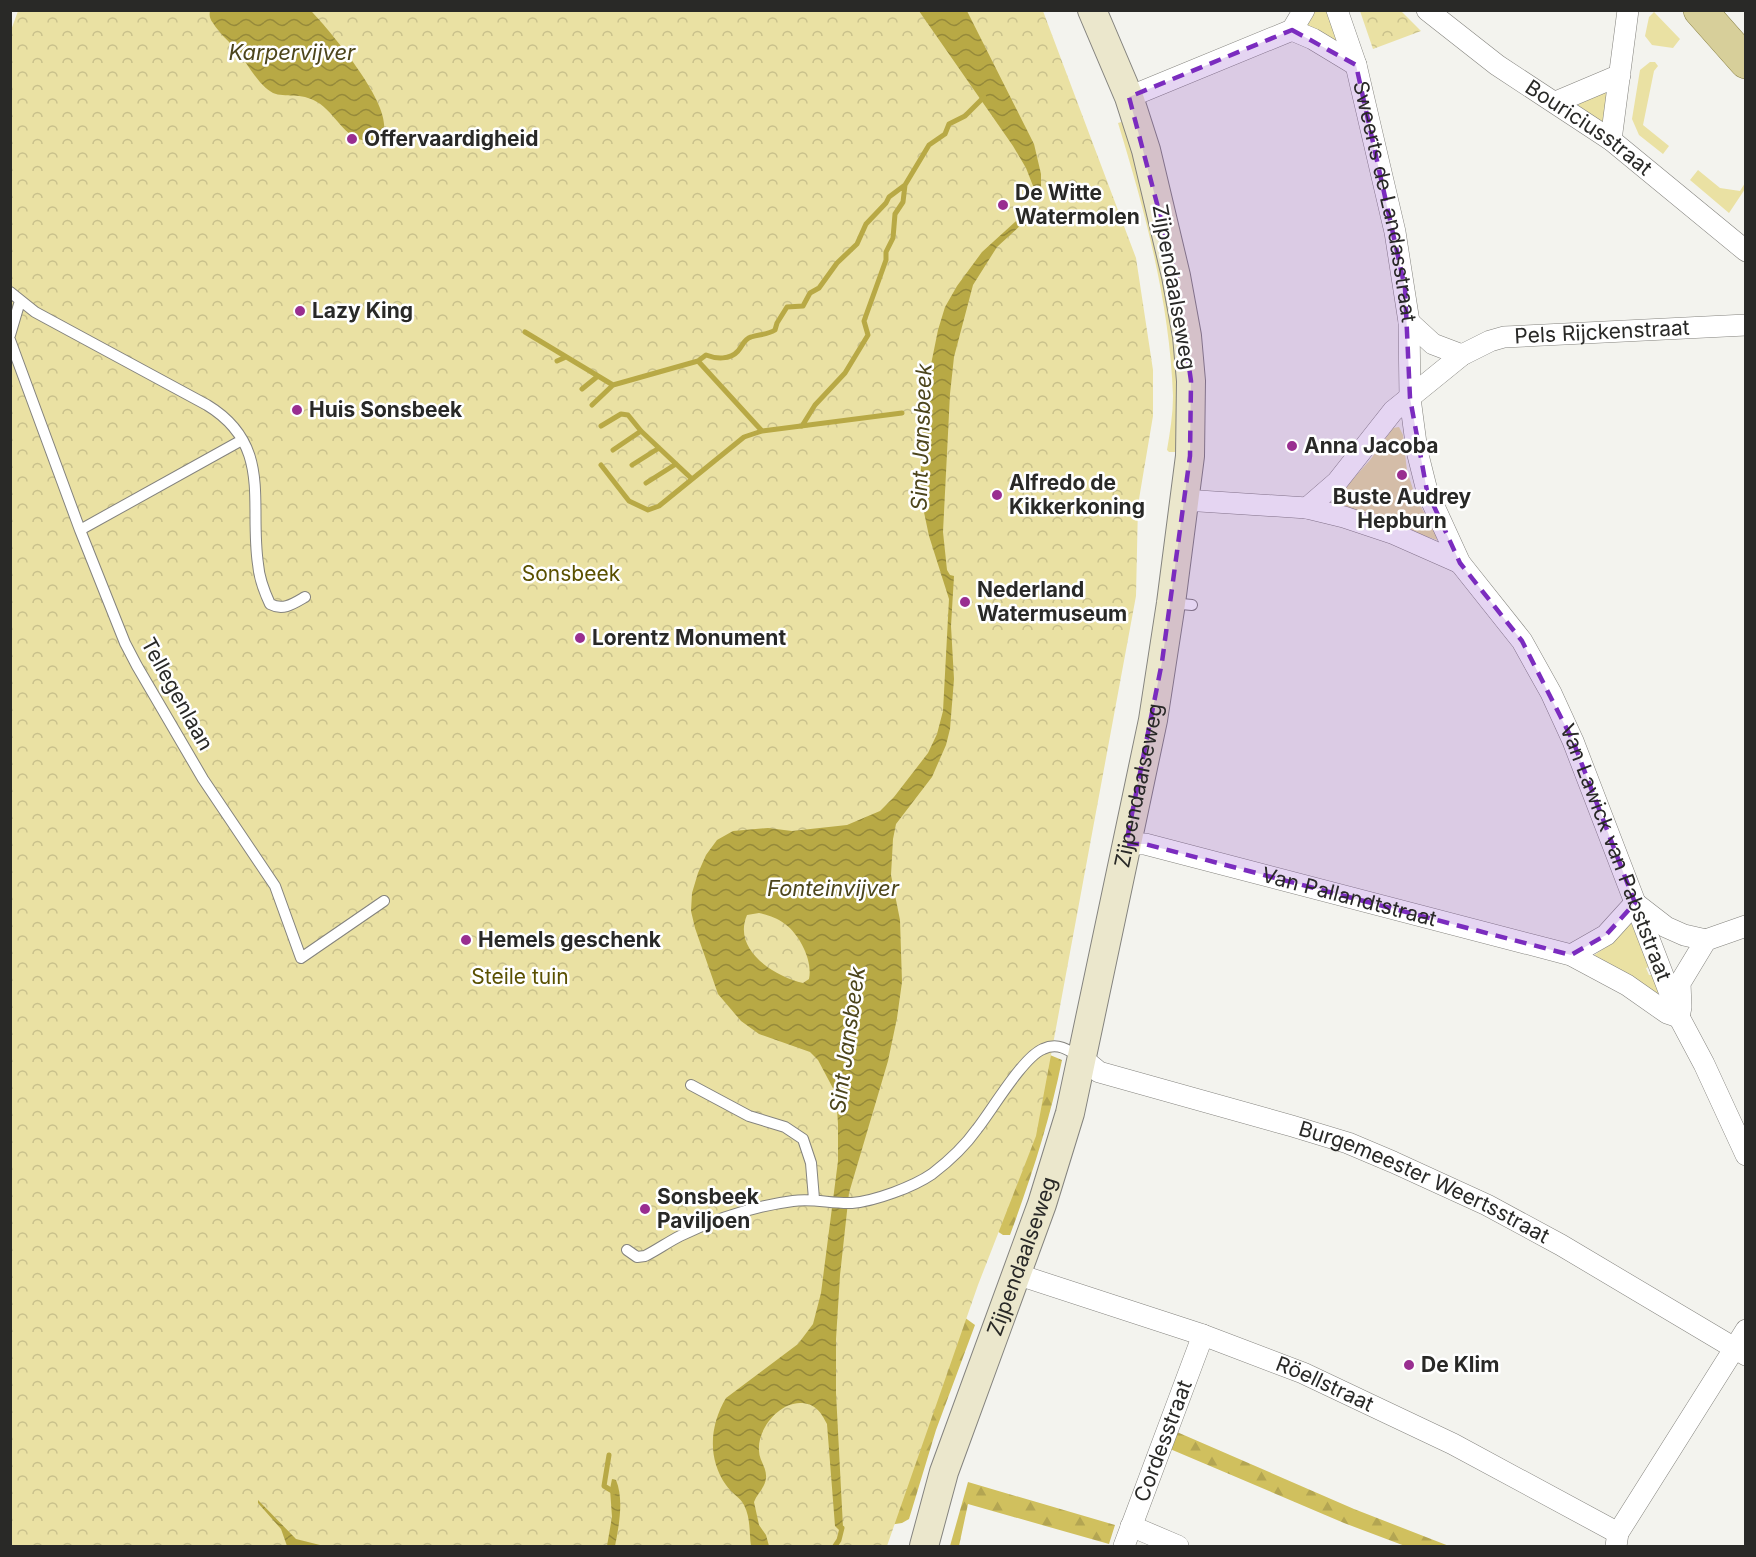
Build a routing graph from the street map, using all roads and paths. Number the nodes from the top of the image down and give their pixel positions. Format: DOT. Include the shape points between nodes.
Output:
graph roads {
  1 [pos="1092,10"];
  2 [pos="1304,10"];
  3 [pos="1337,10"];
  4 [pos="1427,10"];
  5 [pos="1628,10"];
  6 [pos="1700,10"];
  7 [pos="1729,10"];
  8 [pos="1746,29"];
  9 [pos="1292,30"];
  10 [pos="1746,62"];
  11 [pos="1356,65"];
  12 [pos="1620,75"];
  13 [pos="1129,97"];
  14 [pos="1556,102"];
  15 [pos="1611,140"];
  16 [pos="1746,252"];
  17 [pos="10,292"];
  18 [pos="20,301"];
  19 [pos="1409,322"];
  20 [pos="1746,325"];
  21 [pos="10,335"];
  22 [pos="10,340"];
  23 [pos="1462,354"];
  24 [pos="1410,398"];
  25 [pos="242,440"];
  26 [pos="1185,500"];
  27 [pos="1307,508"];
  28 [pos="81,530"];
  29 [pos="1460,563"];
  30 [pos="305,597"];
  31 [pos="1126,844"];
  32 [pos="384,901"];
  33 [pos="1635,903"];
  34 [pos="1746,926"];
  35 [pos="1706,940"];
  36 [pos="1571,955"];
  37 [pos="1679,1017"];
  38 [pos="1082,1058"];
  39 [pos="691,1084"];
  40 [pos="1746,1155"];
  41 [pos="814,1199"];
  42 [pos="627,1250"];
  43 [pos="1016,1274"];
  44 [pos="1746,1330"];
  45 [pos="1203,1335"];
  46 [pos="1739,1352"];
  47 [pos="1131,1526"];
  48 [pos="1617,1540"];
  49 [pos="924,1546"];
  50 [pos="1124,1546"];
  51 [pos="1178,1546"];
  1 -- 13 [label="main road, Zijpendaalseweg"];
  2 -- 9 [label="street"];
  3 -- 11 [label="street, Sweerts de Landasstraat"];
  4 -- 14 [label="street, Bouriciusstraat" via="1497,65"];
  5 -- 12 [label="street"];
  6 -- 10 [label="main road"];
  7 -- 8 [label="main road"];
  9 -- 11 [label="street"];
  9 -- 13 [label="street"];
  11 -- 19 [label="street, Sweerts de Landasstraat" via="1395,231"];
  12 -- 14 [label="street"];
  12 -- 15 [label="street"];
  13 -- 26 [label="main road, Zijpendaalseweg" via="1163,217 1187,336 1192,405"];
  14 -- 15 [label="street, Bouriciusstraat"];
  15 -- 16 [label="street, Bouriciusstraat"];
  17 -- 18 [label="lane"];
  18 -- 21 [label="lane"];
  18 -- 25 [label="lane" via="218,412"];
  19 -- 23 [label="street" via="1433,344"];
  19 -- 24 [label="street, Sweerts de Landasstraat"];
  20 -- 23 [label="street, Pels Rijckenstraat" via="1504,336"];
  22 -- 28 [label="lane, Tellegenlaan"];
  23 -- 24 [label="street, Pels Rijckenstraat"];
  24 -- 27 [label="street, Pels Rijckenstraat" via="1393,411 1337,482"];
  24 -- 29 [label="street, Sweerts de Landasstraat" via="1427,491"];
  25 -- 28 [label="lane"];
  25 -- 30 [label="lane" via="255,476 258,564 270,604 280,608"];
  26 -- 27 [label="street"];
  26 -- 31 [label="main road, Zijpendaalseweg" via="1182,604"];
  27 -- 29 [label="street" via="1392,533"];
  28 -- 32 [label="lane, Tellegenlaan" via="136,666 203,779 274,886 301,957"];
  29 -- 33 [label="street, Van Lawick van Pabststraat" via="1522,641 1551,693"];
  31 -- 36 [label="street, Van Pallandtstraat" via="1145,844"];
  31 -- 38 [label="main road, Zijpendaalseweg"];
  33 -- 35 [label="street" via="1666,927"];
  33 -- 36 [label="street" via="1606,935"];
  33 -- 37 [label="street, Van Lawick van Pabststraat"];
  34 -- 35 [label="street"];
  35 -- 37 [label="street" via="1680,983"];
  36 -- 37 [label="street, Van Pallandtstraat"];
  37 -- 40 [label="street, Van Lawick van Pabststraat"];
  38 -- 41 [label="lane" via="1066,1048 1042,1049 1011,1082 963,1146 931,1175 867,1201"];
  38 -- 43 [label="main road, Zijpendaalseweg" via="1057,1159"];
  38 -- 46 [label="street, Burgemeester Weertsstraat" via="1099,1072 1348,1143 1394,1162 1533,1230"];
  39 -- 41 [label="lane" via="749,1116 785,1127 803,1139 811,1163"];
  41 -- 42 [label="lane" via="761,1208 699,1227 645,1256 637,1257"];
  43 -- 45 [label="street, Röellstraat"];
  43 -- 49 [label="main road, Zijpendaalseweg" via="944,1472"];
  44 -- 46 [label="street"];
  45 -- 47 [label="street, Cordesstraat"];
  45 -- 48 [label="street, Röellstraat" via="1303,1373 1443,1439"];
  46 -- 48 [label="street"];
  47 -- 50 [label="street, Cordesstraat"];
  47 -- 51 [label="street"];
}
